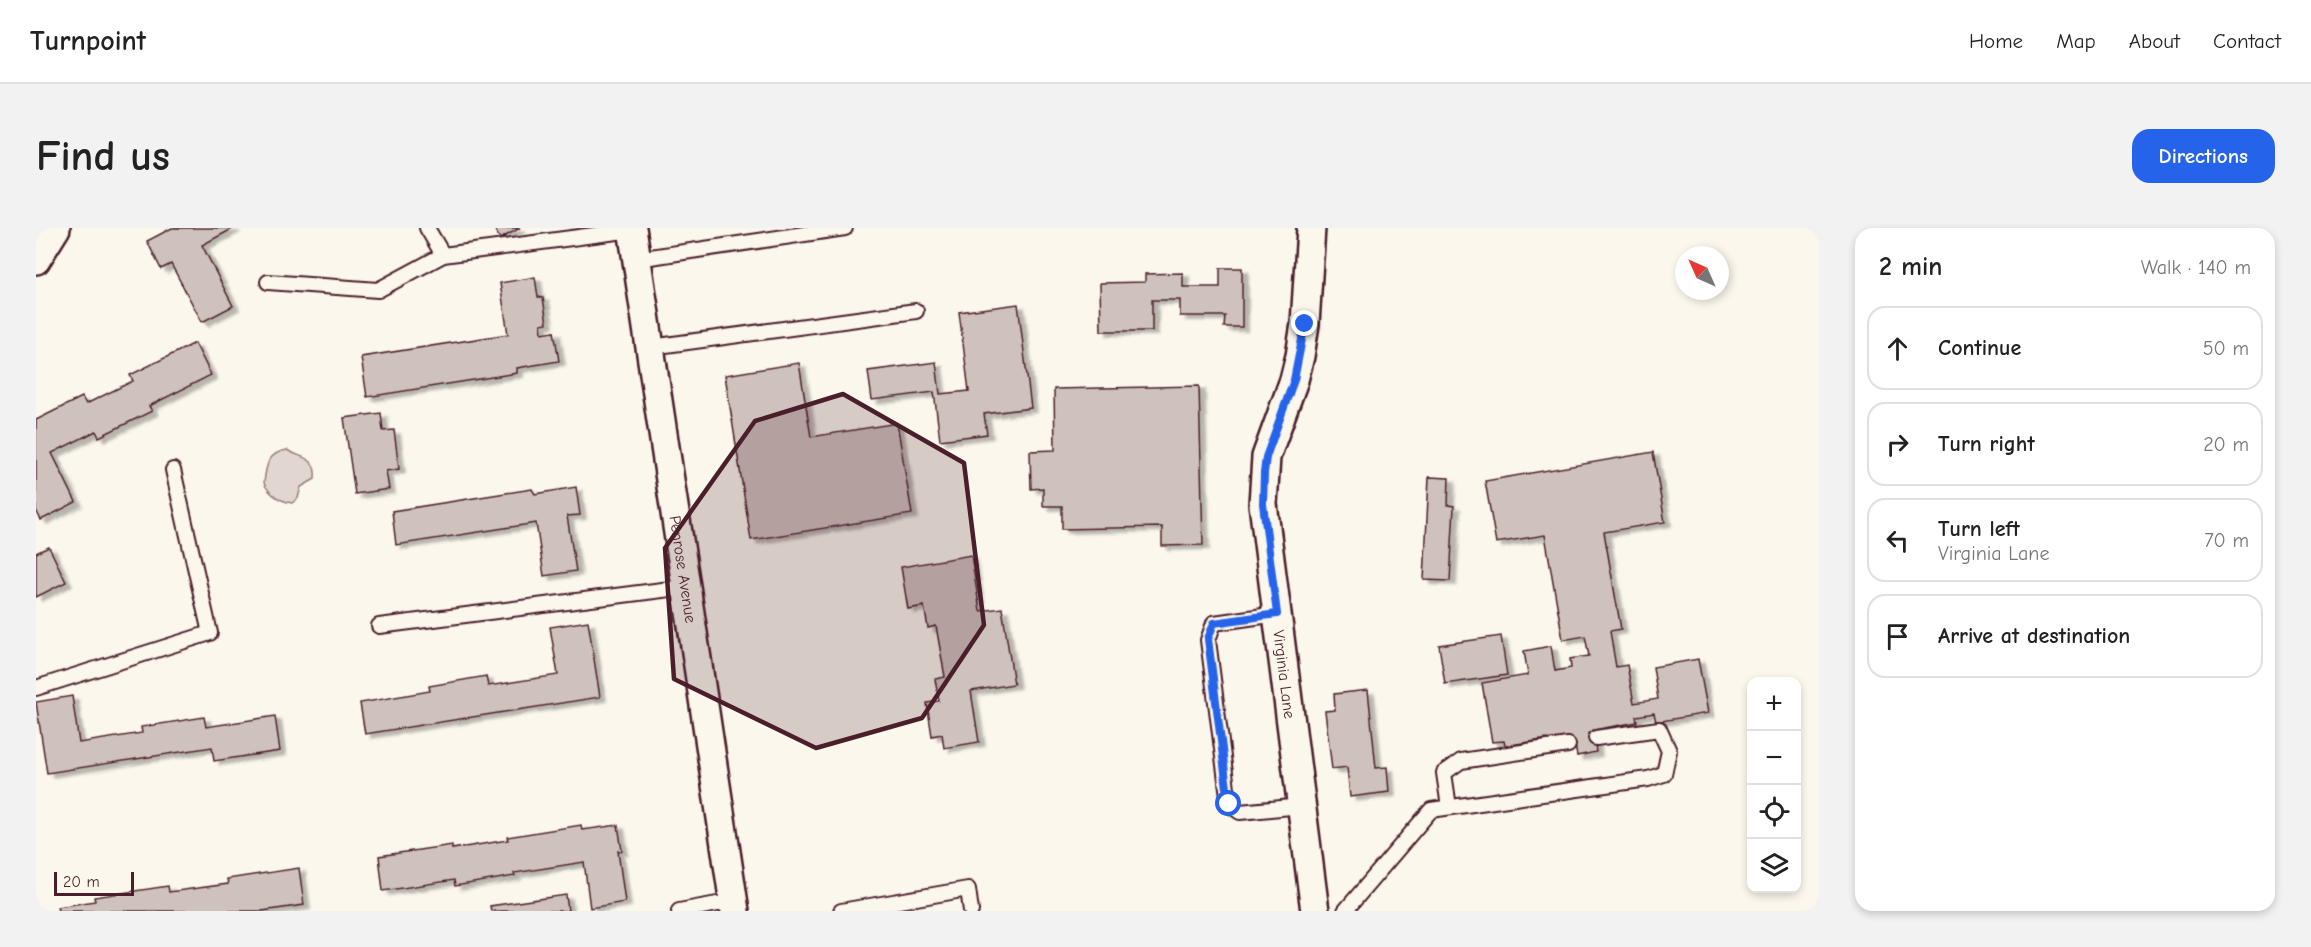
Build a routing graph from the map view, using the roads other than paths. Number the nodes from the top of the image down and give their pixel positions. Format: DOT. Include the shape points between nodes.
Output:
graph roads {
  1 [pos="56,228"];
  2 [pos="427,228"];
  3 [pos="845,228"];
  4 [pos="1311,228"];
  5 [pos="632,229"];
  6 [pos="443,255"];
  7 [pos="637,259"];
  8 [pos="36,260"];
  9 [pos="268,282"];
  10 [pos="916,311"];
  11 [pos="651,348"];
  12 [pos="173,470"];
  13 [pos="686,587"];
  14 [pos="1277,614"];
  15 [pos="379,626"];
  16 [pos="36,688"];
  17 [pos="1596,738"];
  18 [pos="1568,745"];
  19 [pos="1301,806"];
  20 [pos="1449,807"];
  21 [pos="734,906"];
  22 [pos="896,906"];
  23 [pos="680,911"];
  24 [pos="841,911"];
  25 [pos="971,911"];
  26 [pos="1315,911"];
  27 [pos="1345,911"];
  1 -- 8 [label="street"];
  2 -- 6 [label="lane"];
  3 -- 7 [label="lane"];
  4 -- 14 [label="street, Virginia Lane" via="1300,356 1264,473 1263,504"];
  5 -- 6 [label="lane"];
  5 -- 7 [label="street, Penrose Avenue"];
  6 -- 9 [label="lane" via="378,290"];
  7 -- 11 [label="street, Penrose Avenue"];
  10 -- 11 [label="lane"];
  11 -- 13 [label="street, Penrose Avenue"];
  12 -- 16 [label="lane" via="210,633"];
  13 -- 15 [label="lane"];
  13 -- 21 [label="street, Penrose Avenue"];
  14 -- 19 [label="street, Virginia Lane"];
  14 -- 19 [label="lane" via="1214,623 1208,639 1209,651 1229,804 1240,812"];
  17 -- 20 [label="lane" via="1659,729 1669,751 1664,774"];
  18 -- 20 [label="lane" via="1461,761 1444,773"];
  19 -- 26 [label="street, Virginia Lane"];
  20 -- 27 [label="lane" via="1431,810"];
  21 -- 23 [label="lane"];
  22 -- 24 [label="lane"];
  22 -- 25 [label="lane" via="968,889"];
}
